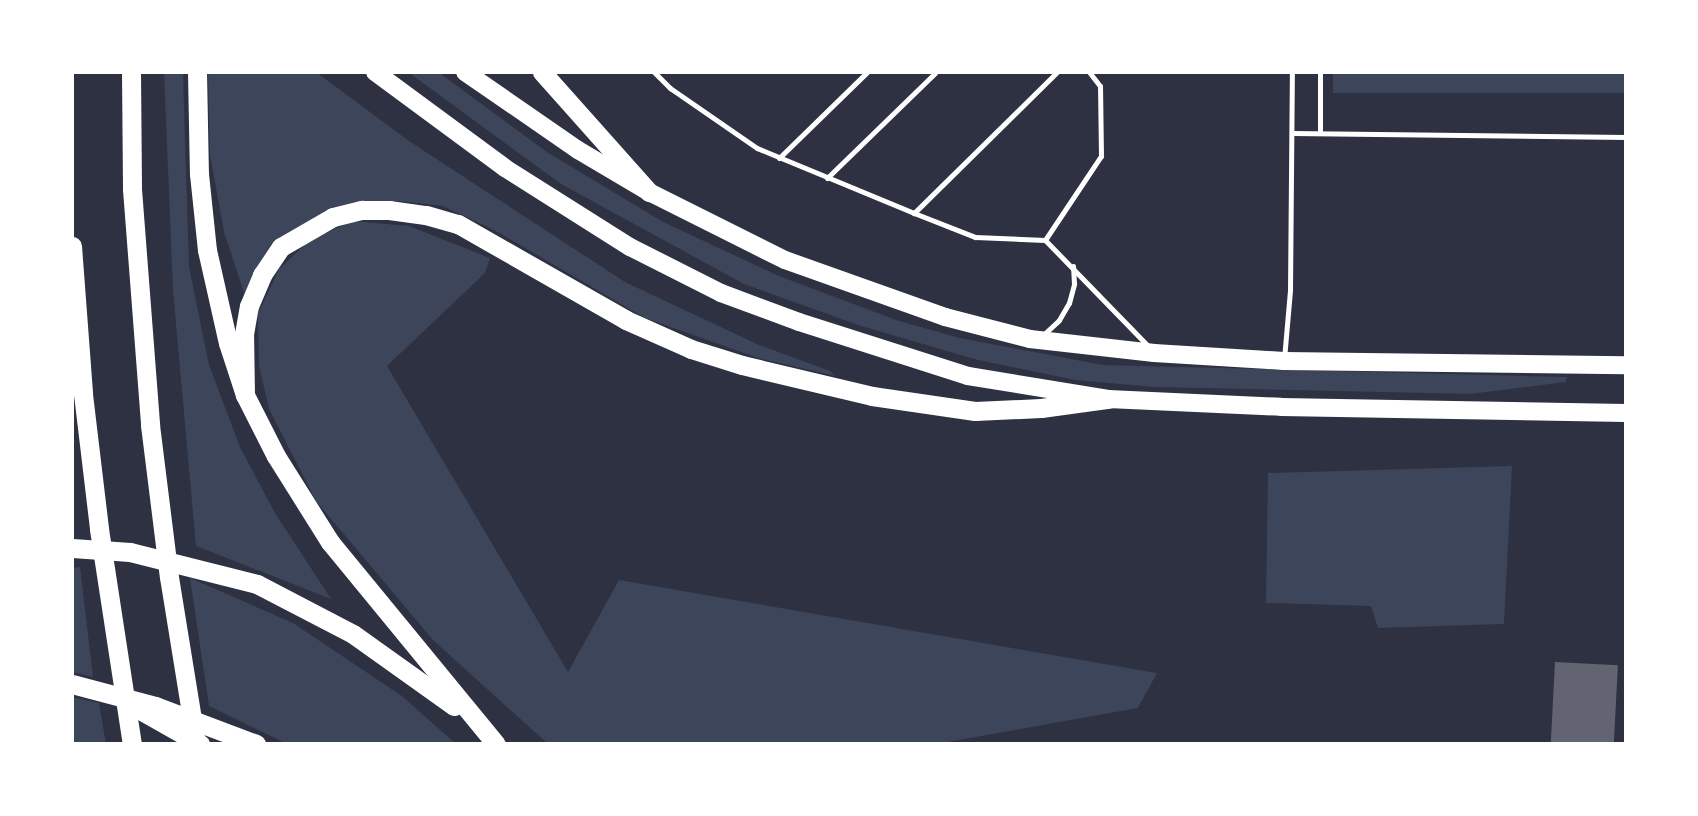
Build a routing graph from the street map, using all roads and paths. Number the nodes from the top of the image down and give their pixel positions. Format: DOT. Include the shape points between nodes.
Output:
graph roads {
  1 [pos="131,72"];
  2 [pos="197,72"];
  3 [pos="374,72"];
  4 [pos="465,72"];
  5 [pos="542,72"];
  6 [pos="654,72"];
  7 [pos="867,72"];
  8 [pos="1057,72"];
  9 [pos="1089,72"];
  10 [pos="1292,72"];
  11 [pos="1320,72"];
  12 [pos="934,73"];
  13 [pos="1320,132"];
  14 [pos="1292,133"];
  15 [pos="1626,137"];
  16 [pos="779,158"];
  17 [pos="827,178"];
  18 [pos="649,192"];
  19 [pos="914,213"];
  20 [pos="1045,240"];
  21 [pos="72,246"];
  22 [pos="1073,266"];
  23 [pos="1037,340"];
  24 [pos="1154,353"];
  25 [pos="1284,361"];
  26 [pos="1626,365"];
  27 [pos="245,396"];
  28 [pos="1108,399"];
  29 [pos="1626,413"];
  30 [pos="72,548"];
  31 [pos="72,684"];
  32 [pos="113,695"];
  33 [pos="475,721"];
  34 [pos="132,744"];
  35 [pos="198,744"];
  36 [pos="256,744"];
  37 [pos="496,744"];
  1 -- 35 [label="highway" via="132,189 150,425 169,577"];
  2 -- 27 [label="highway" via="199,174 207,250"];
  3 -- 28 [label="main road" via="582,219 722,293 968,376"];
  4 -- 18 [label="main road" via="578,150"];
  5 -- 18 [label="highway"];
  6 -- 16 [label="lane" via="746,141"];
  7 -- 16 [label="lane"];
  8 -- 19 [label="lane"];
  9 -- 20 [label="lane" via="1100,86 1101,156"];
  10 -- 14 [label="lane"];
  11 -- 13 [label="lane"];
  12 -- 17 [label="lane"];
  13 -- 14 [label="lane"];
  13 -- 15 [label="lane"];
  14 -- 25 [label="lane" via="1290,290"];
  16 -- 17 [label="lane"];
  17 -- 19 [label="lane"];
  18 -- 23 [label="main road" via="785,260 861,290"];
  19 -- 20 [label="lane" via="975,237"];
  20 -- 22 [label="lane"];
  21 -- 34 [label="highway" via="99,529"];
  22 -- 23 [label="lane" via="1069,303 1059,320"];
  22 -- 24 [label="lane"];
  23 -- 24 [label="main road"];
  24 -- 25 [label="main road"];
  25 -- 26 [label="main road"];
  27 -- 28 [label="highway" via="243,344 248,306 281,247 333,217 390,210 458,224 626,320 691,349 742,365 872,396 975,411"];
  27 -- 33 [label="highway" via="330,542"];
  28 -- 29 [label="main road"];
  30 -- 33 [label="highway" via="130,552 257,584 353,634"];
  31 -- 32 [label="highway"];
  32 -- 35 [label="highway"];
  32 -- 36 [label="highway"];
  33 -- 37 [label="highway"];
}
